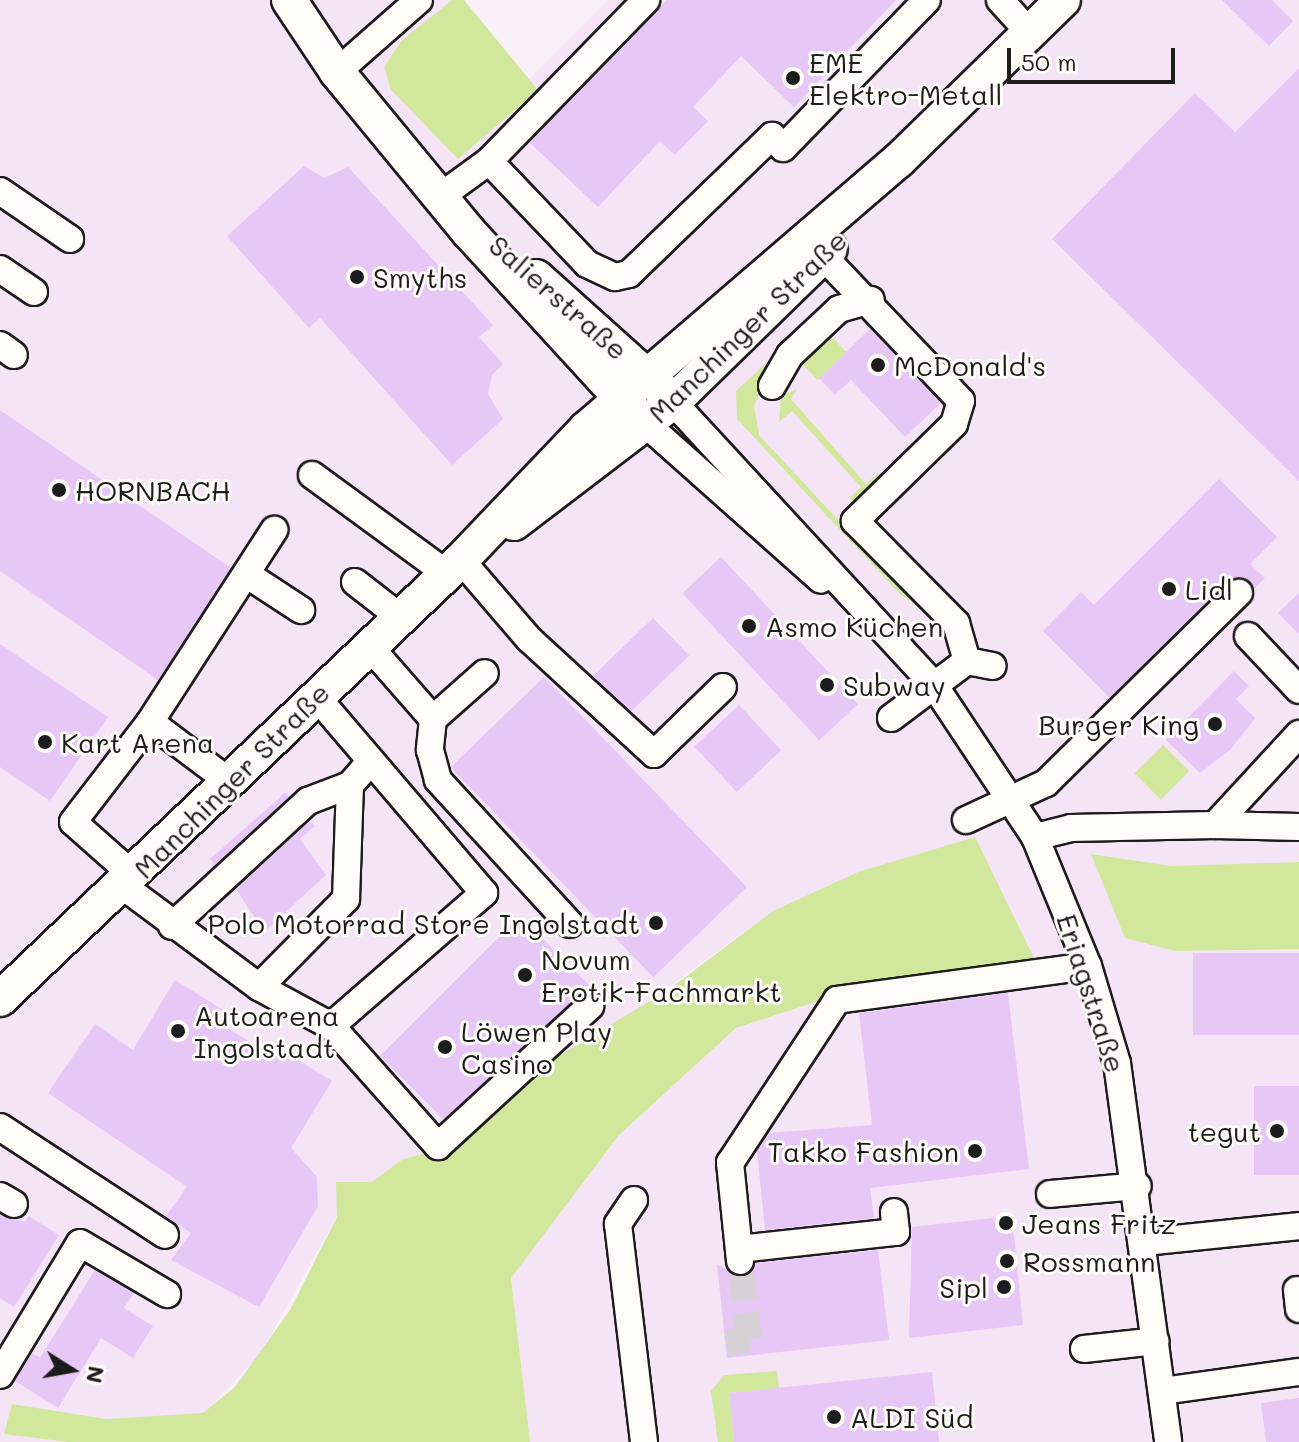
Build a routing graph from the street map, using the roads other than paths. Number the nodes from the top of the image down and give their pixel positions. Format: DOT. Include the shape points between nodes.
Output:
graph roads {
  1 [pos="289,0"];
  2 [pos="419,0"];
  3 [pos="646,0"];
  4 [pos="927,0"];
  5 [pos="1000,0"];
  6 [pos="1063,0"];
  7 [pos="1030,33"];
  8 [pos="337,72"];
  9 [pos="899,160"];
  10 [pos="489,161"];
  11 [pos="0,191"];
  12 [pos="441,196"];
  13 [pos="70,239"];
  14 [pos="823,256"];
  15 [pos="0,269"];
  16 [pos="34,292"];
  17 [pos="871,300"];
  18 [pos="649,375"];
  19 [pos="772,386"];
  20 [pos="621,398"];
  21 [pos="673,402"];
  22 [pos="646,424"];
  23 [pos="312,475"];
  24 [pos="274,530"];
  25 [pos="454,566"];
  26 [pos="246,574"];
  27 [pos="355,582"];
  28 [pos="1239,593"];
  29 [pos="859,608"];
  30 [pos="301,610"];
  31 [pos="400,617"];
  32 [pos="1248,636"];
  33 [pos="369,646"];
  34 [pos="485,673"];
  35 [pos="934,685"];
  36 [pos="723,687"];
  37 [pos="1299,690"];
  38 [pos="316,696"];
  39 [pos="891,718"];
  40 [pos="433,719"];
  41 [pos="150,722"];
  42 [pos="1299,734"];
  43 [pos="371,761"];
  44 [pos="230,782"];
  45 [pos="350,785"];
  46 [pos="1015,802"];
  47 [pos="966,820"];
  48 [pos="1215,825"];
  49 [pos="1299,827"];
  50 [pos="1035,837"];
  51 [pos="129,881"];
  52 [pos="570,924"];
  53 [pos="172,926"];
  54 [pos="1088,966"];
  55 [pos="259,987"];
  56 [pos="0,999"];
  57 [pos="590,1006"];
  58 [pos="331,1026"];
  59 [pos="0,1127"];
  60 [pos="1138,1186"];
  61 [pos="1050,1194"];
  62 [pos="634,1200"];
  63 [pos="894,1212"];
  64 [pos="1299,1226"];
  65 [pos="165,1235"];
  66 [pos="1145,1242"];
  67 [pos="167,1294"];
  68 [pos="1156,1341"];
  69 [pos="1084,1349"];
  70 [pos="1299,1372"];
  71 [pos="0,1375"];
  72 [pos="1162,1391"];
  73 [pos="644,1442"];
  74 [pos="1168,1442"];
  1 -- 8 [label="main road, Salierstraße"];
  2 -- 8 [label="street"];
  3 -- 10 [label="street"];
  4 -- 10 [label="street" via="783,148 772,136 629,274 615,277 587,264"];
  5 -- 7 [label="street"];
  6 -- 7 [label="main road, Manchinger Straße"];
  7 -- 9 [label="main road, Manchinger Straße"];
  8 -- 12 [label="main road, Salierstraße"];
  9 -- 14 [label="main road, Manchinger Straße"];
  9 -- 18 [label="main road, Manchinger Straße"];
  10 -- 12 [label="street"];
  11 -- 13 [label="street"];
  12 -- 18 [label="main road, Salierstraße"];
  12 -- 20 [label="main road, Salierstraße"];
  14 -- 17 [label="street"];
  14 -- 21 [label="main road, Manchinger Straße"];
  15 -- 16 [label="street"];
  17 -- 19 [label="street" via="839,309 790,355"];
  17 -- 35 [label="street" via="961,401 954,424 855,521 956,623 980,664"];
  18 -- 20 [label="main road, Manchinger Straße"];
  18 -- 21 [label="main road, Salierstraße"];
  20 -- 22 [label="main road, Eriagstraße"];
  20 -- 25 [label="main road, Manchinger Straße" via="512,500"];
  21 -- 22 [label="main road, Manchinger Straße"];
  21 -- 29 [label="street, Eriagstraße"];
  22 -- 25 [label="main road, Manchinger Straße"];
  22 -- 29 [label="street, Eriagstraße" via="789,554"];
  23 -- 25 [label="street"];
  24 -- 26 [label="street"];
  25 -- 31 [label="main road, Manchinger Straße"];
  25 -- 36 [label="street" via="654,754"];
  26 -- 30 [label="street"];
  26 -- 41 [label="street"];
  27 -- 31 [label="street"];
  28 -- 46 [label="street" via="1091,743"];
  29 -- 35 [label="street, Eriagstraße"];
  31 -- 33 [label="main road, Manchinger Straße"];
  32 -- 37 [label="street"];
  33 -- 38 [label="main road, Manchinger Straße"];
  33 -- 40 [label="street"];
  34 -- 40 [label="street"];
  35 -- 39 [label="street"];
  35 -- 46 [label="street, Eriagstraße"];
  38 -- 43 [label="street"];
  38 -- 44 [label="main road, Manchinger Straße"];
  40 -- 52 [label="street" via="430,750 438,780"];
  41 -- 44 [label="street"];
  41 -- 51 [label="street" via="73,822"];
  42 -- 48 [label="street"];
  43 -- 45 [label="street"];
  43 -- 58 [label="street" via="484,893"];
  44 -- 51 [label="main road, Manchinger Straße"];
  45 -- 53 [label="street" via="308,801"];
  45 -- 55 [label="street" via="346,899"];
  46 -- 47 [label="street"];
  46 -- 50 [label="street, Eriagstraße"];
  48 -- 49 [label="street"];
  48 -- 50 [label="street" via="1071,828"];
  50 -- 54 [label="street, Eriagstraße"];
  51 -- 53 [label="street"];
  51 -- 56 [label="main road, Manchinger Straße"];
  53 -- 55 [label="street"];
  54 -- 60 [label="street, Eriagstraße" via="1117,1063"];
  54 -- 63 [label="street" via="837,1000 730,1163 740,1255 896,1232"];
  55 -- 58 [label="street"];
  57 -- 58 [label="street" via="438,1146"];
  59 -- 65 [label="street"];
  60 -- 61 [label="street"];
  60 -- 66 [label="street, Eriagstraße"];
  62 -- 73 [label="street" via="618,1224"];
  64 -- 66 [label="street"];
  66 -- 68 [label="street, Eriagstraße"];
  67 -- 71 [label="street" via="80,1243"];
  68 -- 69 [label="street"];
  68 -- 72 [label="street, Eriagstraße"];
  70 -- 72 [label="street"];
  72 -- 74 [label="street, Eriagstraße"];
}
